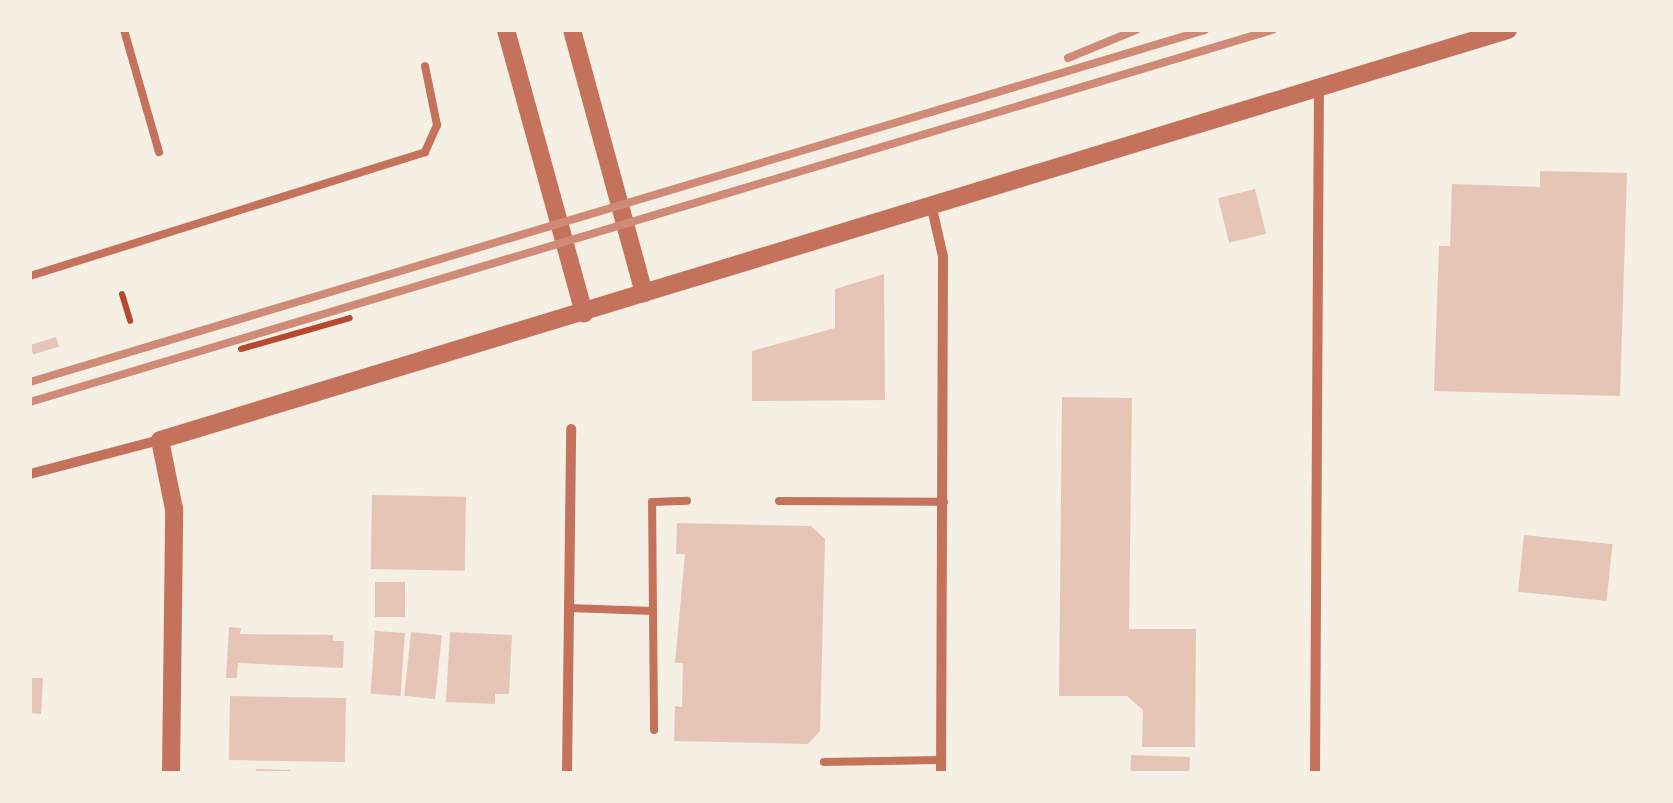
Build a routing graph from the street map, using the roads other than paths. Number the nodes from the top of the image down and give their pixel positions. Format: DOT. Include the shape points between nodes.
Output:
graph roads {
  1 [pos="124,30"];
  2 [pos="506,30"];
  3 [pos="572,30"];
  4 [pos="1508,30"];
  5 [pos="425,66"];
  6 [pos="1320,87"];
  7 [pos="159,152"];
  8 [pos="930,204"];
  9 [pos="30,276"];
  10 [pos="644,293"];
  11 [pos="584,313"];
  12 [pos="571,429"];
  13 [pos="160,440"];
  14 [pos="30,474"];
  15 [pos="687,502"];
  16 [pos="780,502"];
  17 [pos="944,502"];
  18 [pos="569,608"];
  19 [pos="653,611"];
  20 [pos="654,730"];
  21 [pos="941,760"];
  22 [pos="824,762"];
  23 [pos="171,773"];
  24 [pos="567,773"];
  25 [pos="941,773"];
  26 [pos="1315,773"];
  1 -- 7 [label="lane"];
  2 -- 11 [label="street"];
  3 -- 10 [label="street"];
  4 -- 6 [label="street"];
  5 -- 9 [label="lane" via="437,125 425,152"];
  6 -- 8 [label="street"];
  6 -- 26 [label="street"];
  8 -- 10 [label="street"];
  8 -- 17 [label="street" via="943,257"];
  10 -- 11 [label="street"];
  11 -- 13 [label="street"];
  12 -- 18 [label="street"];
  13 -- 14 [label="street"];
  13 -- 23 [label="street" via="174,497"];
  15 -- 19 [label="lane" via="652,502"];
  16 -- 17 [label="lane"];
  17 -- 21 [label="street"];
  18 -- 19 [label="lane"];
  18 -- 24 [label="street"];
  19 -- 20 [label="lane"];
  21 -- 22 [label="lane"];
  21 -- 25 [label="street"];
}
